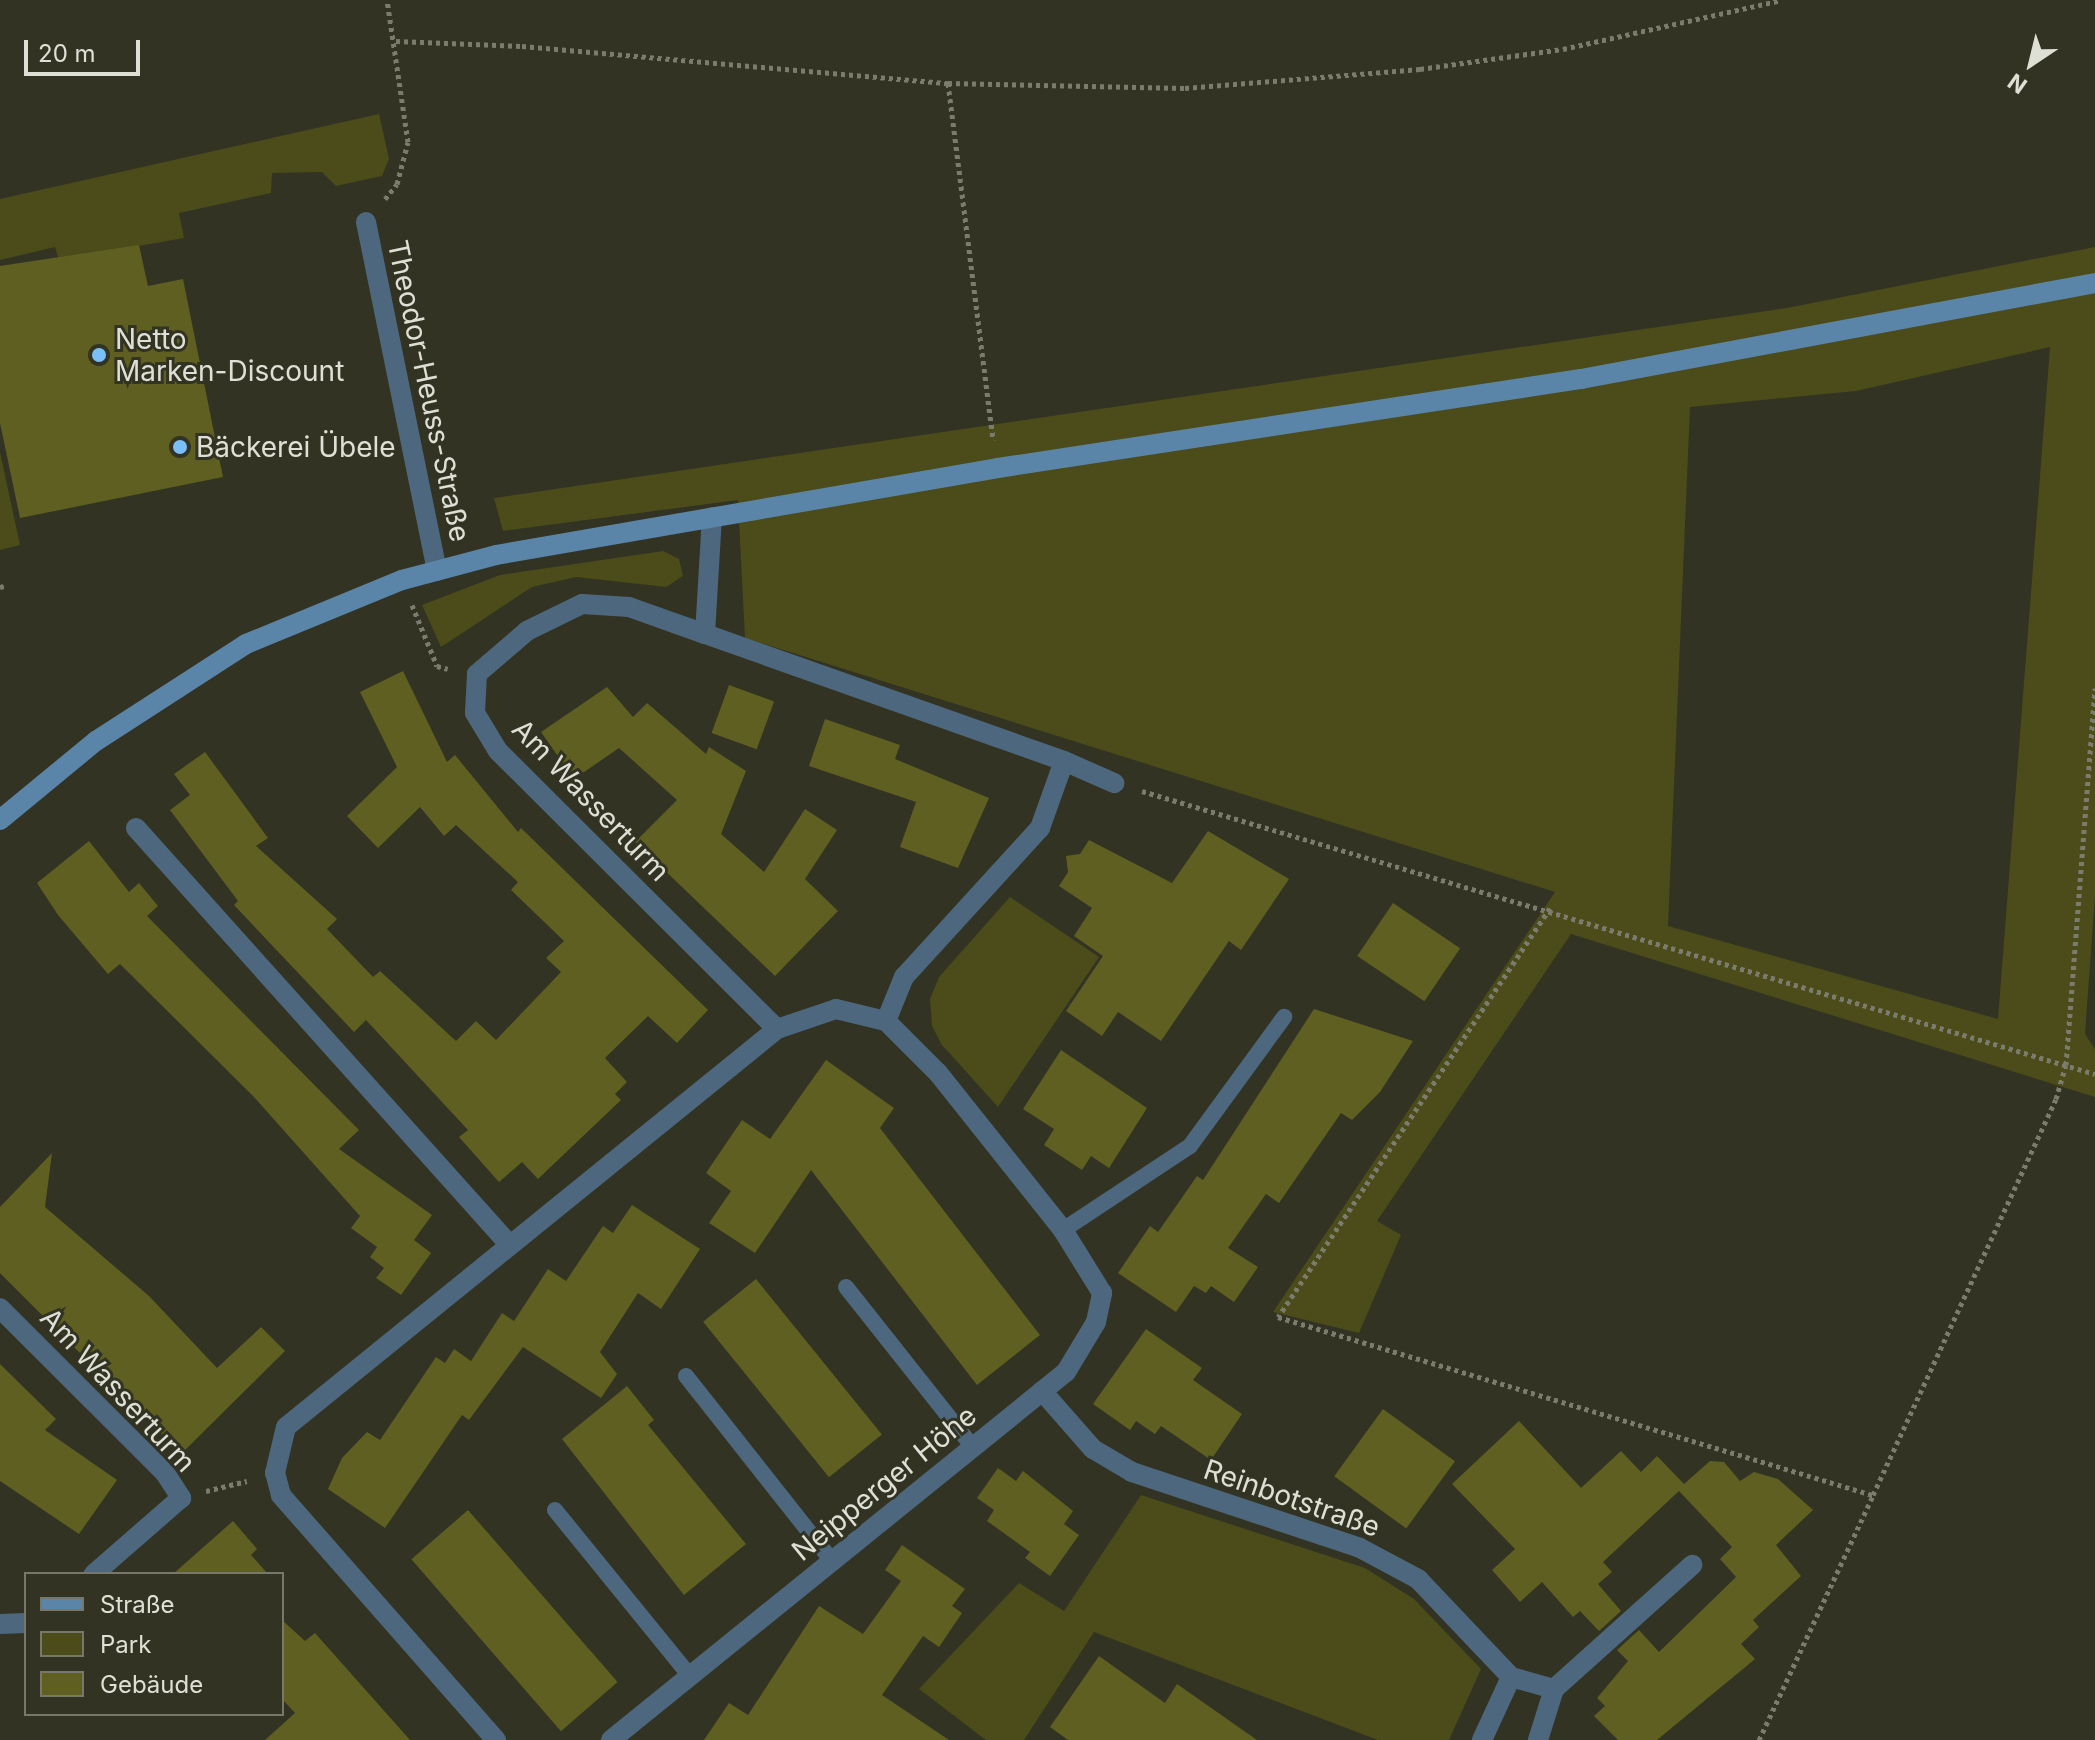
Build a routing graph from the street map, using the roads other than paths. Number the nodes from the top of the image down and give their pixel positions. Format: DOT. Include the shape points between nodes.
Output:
graph roads {
  1 [pos="366,222"];
  2 [pos="2095,283"];
  3 [pos="712,517"];
  4 [pos="437,571"];
  5 [pos="705,634"];
  6 [pos="1064,761"];
  7 [pos="1114,783"];
  8 [pos="0,820"];
  9 [pos="136,828"];
  10 [pos="1284,1017"];
  11 [pos="886,1021"];
  12 [pos="777,1029"];
  13 [pos="1063,1230"];
  14 [pos="508,1243"];
  15 [pos="846,1287"];
  16 [pos="0,1308"];
  17 [pos="686,1376"];
  18 [pos="1042,1391"];
  19 [pos="973,1447"];
  20 [pos="555,1510"];
  21 [pos="832,1561"];
  22 [pos="1692,1565"];
  23 [pos="96,1572"];
  24 [pos="24,1623"];
  25 [pos="0,1624"];
  26 [pos="690,1676"];
  27 [pos="1511,1677"];
  28 [pos="1554,1689"];
  29 [pos="496,1740"];
  30 [pos="611,1740"];
  31 [pos="1482,1740"];
  32 [pos="1538,1740"];
  1 -- 4 [label="street, Theodor-Heuss-Straße"];
  2 -- 3 [label="main road, Theodor-Heuss-Straße" via="1581,379"];
  3 -- 4 [label="main road, Theodor-Heuss-Straße" via="496,555"];
  3 -- 5 [label="street"];
  4 -- 8 [label="main road, Theodor-Heuss-Straße" via="402,580 246,644 96,741"];
  5 -- 6 [label="street, Am Wasserturm"];
  5 -- 12 [label="street, Am Wasserturm" via="629,607 582,604 527,631 477,674 475,713 498,751"];
  6 -- 7 [label="street, Am Wasserturm"];
  6 -- 11 [label="street" via="1040,828 904,977"];
  9 -- 14 [label="street"];
  10 -- 13 [label="lane" via="1190,1146"];
  11 -- 12 [label="street" via="836,1009"];
  11 -- 13 [label="street, Neipperger Höhe" via="938,1073"];
  12 -- 14 [label="street"];
  13 -- 18 [label="street, Neipperger Höhe" via="1102,1293 1096,1322 1066,1372"];
  14 -- 29 [label="street" via="286,1427 275,1473 281,1495"];
  15 -- 19 [label="lane"];
  16 -- 23 [label="street, Am Wasserturm" via="165,1473 181,1498"];
  17 -- 21 [label="lane"];
  18 -- 19 [label="street, Neipperger Höhe"];
  18 -- 27 [label="street, Reinbotstraße" via="1093,1449 1132,1472 1360,1548 1418,1579"];
  19 -- 21 [label="street, Neipperger Höhe"];
  20 -- 26 [label="lane"];
  21 -- 26 [label="street, Neipperger Höhe"];
  22 -- 28 [label="street"];
  24 -- 25 [label="street"];
  26 -- 30 [label="street, Neipperger Höhe"];
  27 -- 28 [label="street"];
  27 -- 31 [label="street"];
  28 -- 32 [label="street"];
}
